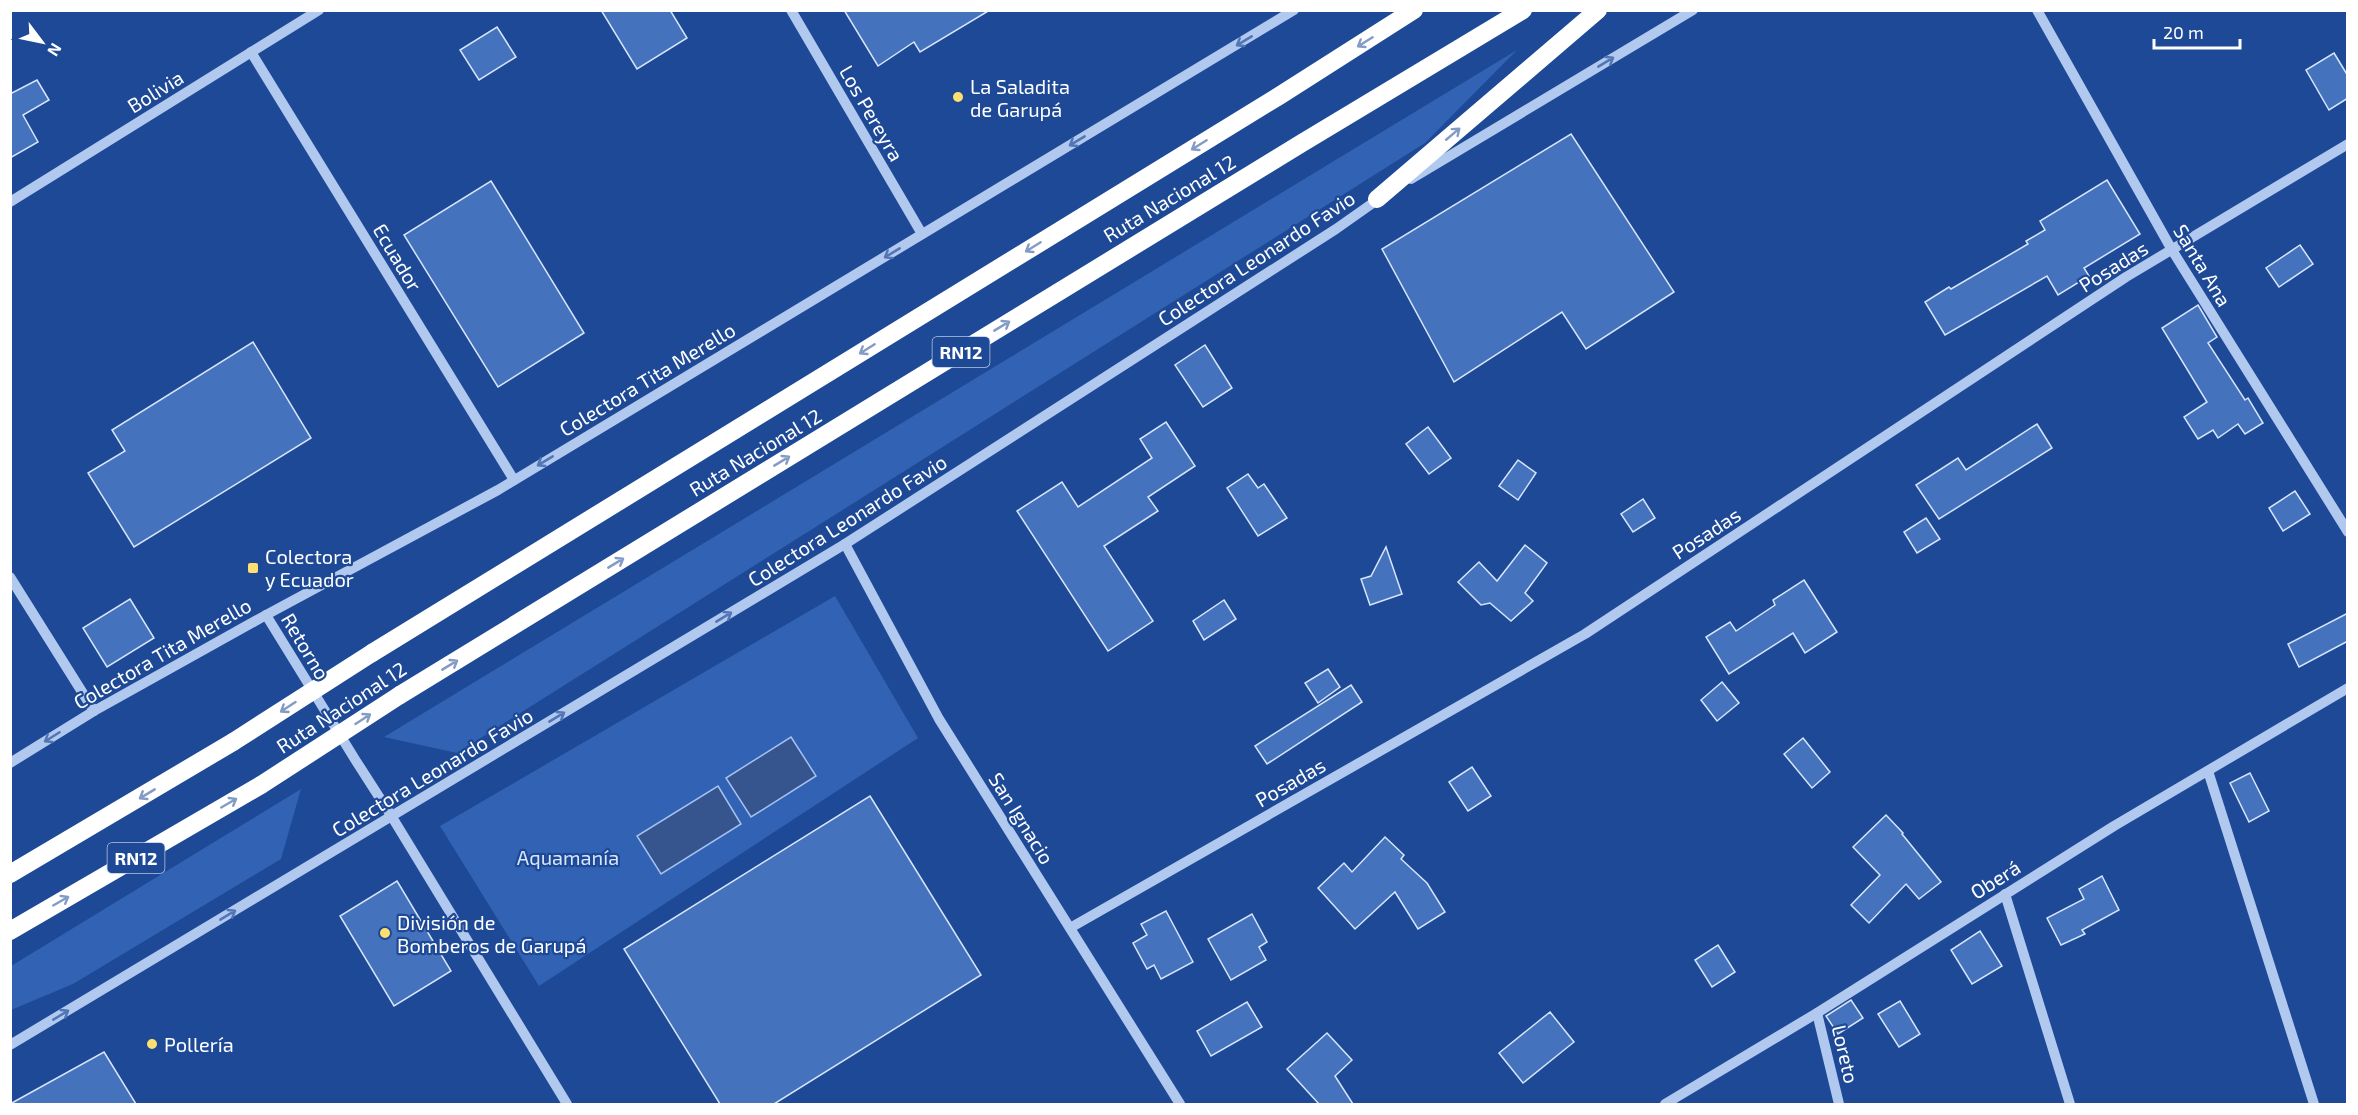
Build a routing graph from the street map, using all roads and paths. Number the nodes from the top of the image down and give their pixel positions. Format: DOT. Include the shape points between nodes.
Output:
graph roads {
  1 [pos="319,10"];
  2 [pos="791,10"];
  3 [pos="1294,10"];
  4 [pos="1414,10"];
  5 [pos="1523,10"];
  6 [pos="1598,10"];
  7 [pos="1693,10"];
  8 [pos="2037,10"];
  9 [pos="251,52"];
  10 [pos="2348,144"];
  11 [pos="1377,199"];
  12 [pos="10,202"];
  13 [pos="922,234"];
  14 [pos="2172,250"];
  15 [pos="514,480"];
  16 [pos="2348,532"];
  17 [pos="845,544"];
  18 [pos="10,577"];
  19 [pos="266,615"];
  20 [pos="2348,688"];
  21 [pos="94,711"];
  22 [pos="10,763"];
  23 [pos="2208,771"];
  24 [pos="392,817"];
  25 [pos="10,874"];
  26 [pos="2006,894"];
  27 [pos="1070,928"];
  28 [pos="10,931"];
  29 [pos="1817,1013"];
  30 [pos="10,1046"];
  31 [pos="567,1104"];
  32 [pos="1180,1104"];
  33 [pos="1665,1104"];
  34 [pos="1839,1104"];
  35 [pos="2070,1104"];
  36 [pos="2314,1104"];
  1 -- 9 [label="street, Bolivia"];
  2 -- 13 [label="street, Los Pereyra"];
  3 -- 13 [label="street, Colectora Tita Merello, one-way"];
  4 -- 25 [label="highway, Ruta Nacional 12 / RN12, one-way, bridge" via="233,742"];
  28 -- 5 [label="highway, Ruta Nacional 12 / RN12, one-way, bridge" via="261,785 400,696"];
  11 -- 6 [label="highway, one-way"];
  11 -- 7 [label="street, Colectora Leonardo Favio, one-way"];
  8 -- 14 [label="street, Santa Ana"];
  9 -- 12 [label="street, Bolivia"];
  9 -- 15 [label="street, Ecuador"];
  10 -- 14 [label="street, Posadas"];
  11 -- 17 [label="street, Colectora Leonardo Favio"];
  13 -- 15 [label="street, Colectora Tita Merello, one-way"];
  14 -- 16 [label="street, Santa Ana"];
  14 -- 27 [label="street, Posadas" via="1585,634"];
  15 -- 19 [label="street, Colectora Tita Merello"];
  24 -- 17 [label="street, Colectora Leonardo Favio, one-way"];
  17 -- 27 [label="street, San Ignacio" via="939,719"];
  18 -- 21 [label="street"];
  19 -- 21 [label="street, Colectora Tita Merello"];
  19 -- 24 [label="street, Retorno"];
  20 -- 23 [label="street, Oberá"];
  21 -- 22 [label="street, Colectora Tita Merello, one-way"];
  23 -- 26 [label="street, Oberá"];
  23 -- 36 [label="street"];
  30 -- 24 [label="street, Colectora Leonardo Favio, one-way"];
  24 -- 31 [label="street, Retorno"];
  26 -- 29 [label="street, Oberá"];
  26 -- 35 [label="street"];
  27 -- 32 [label="street, San Ignacio"];
  29 -- 33 [label="street, Oberá"];
  29 -- 34 [label="street, Loreto"];
}
